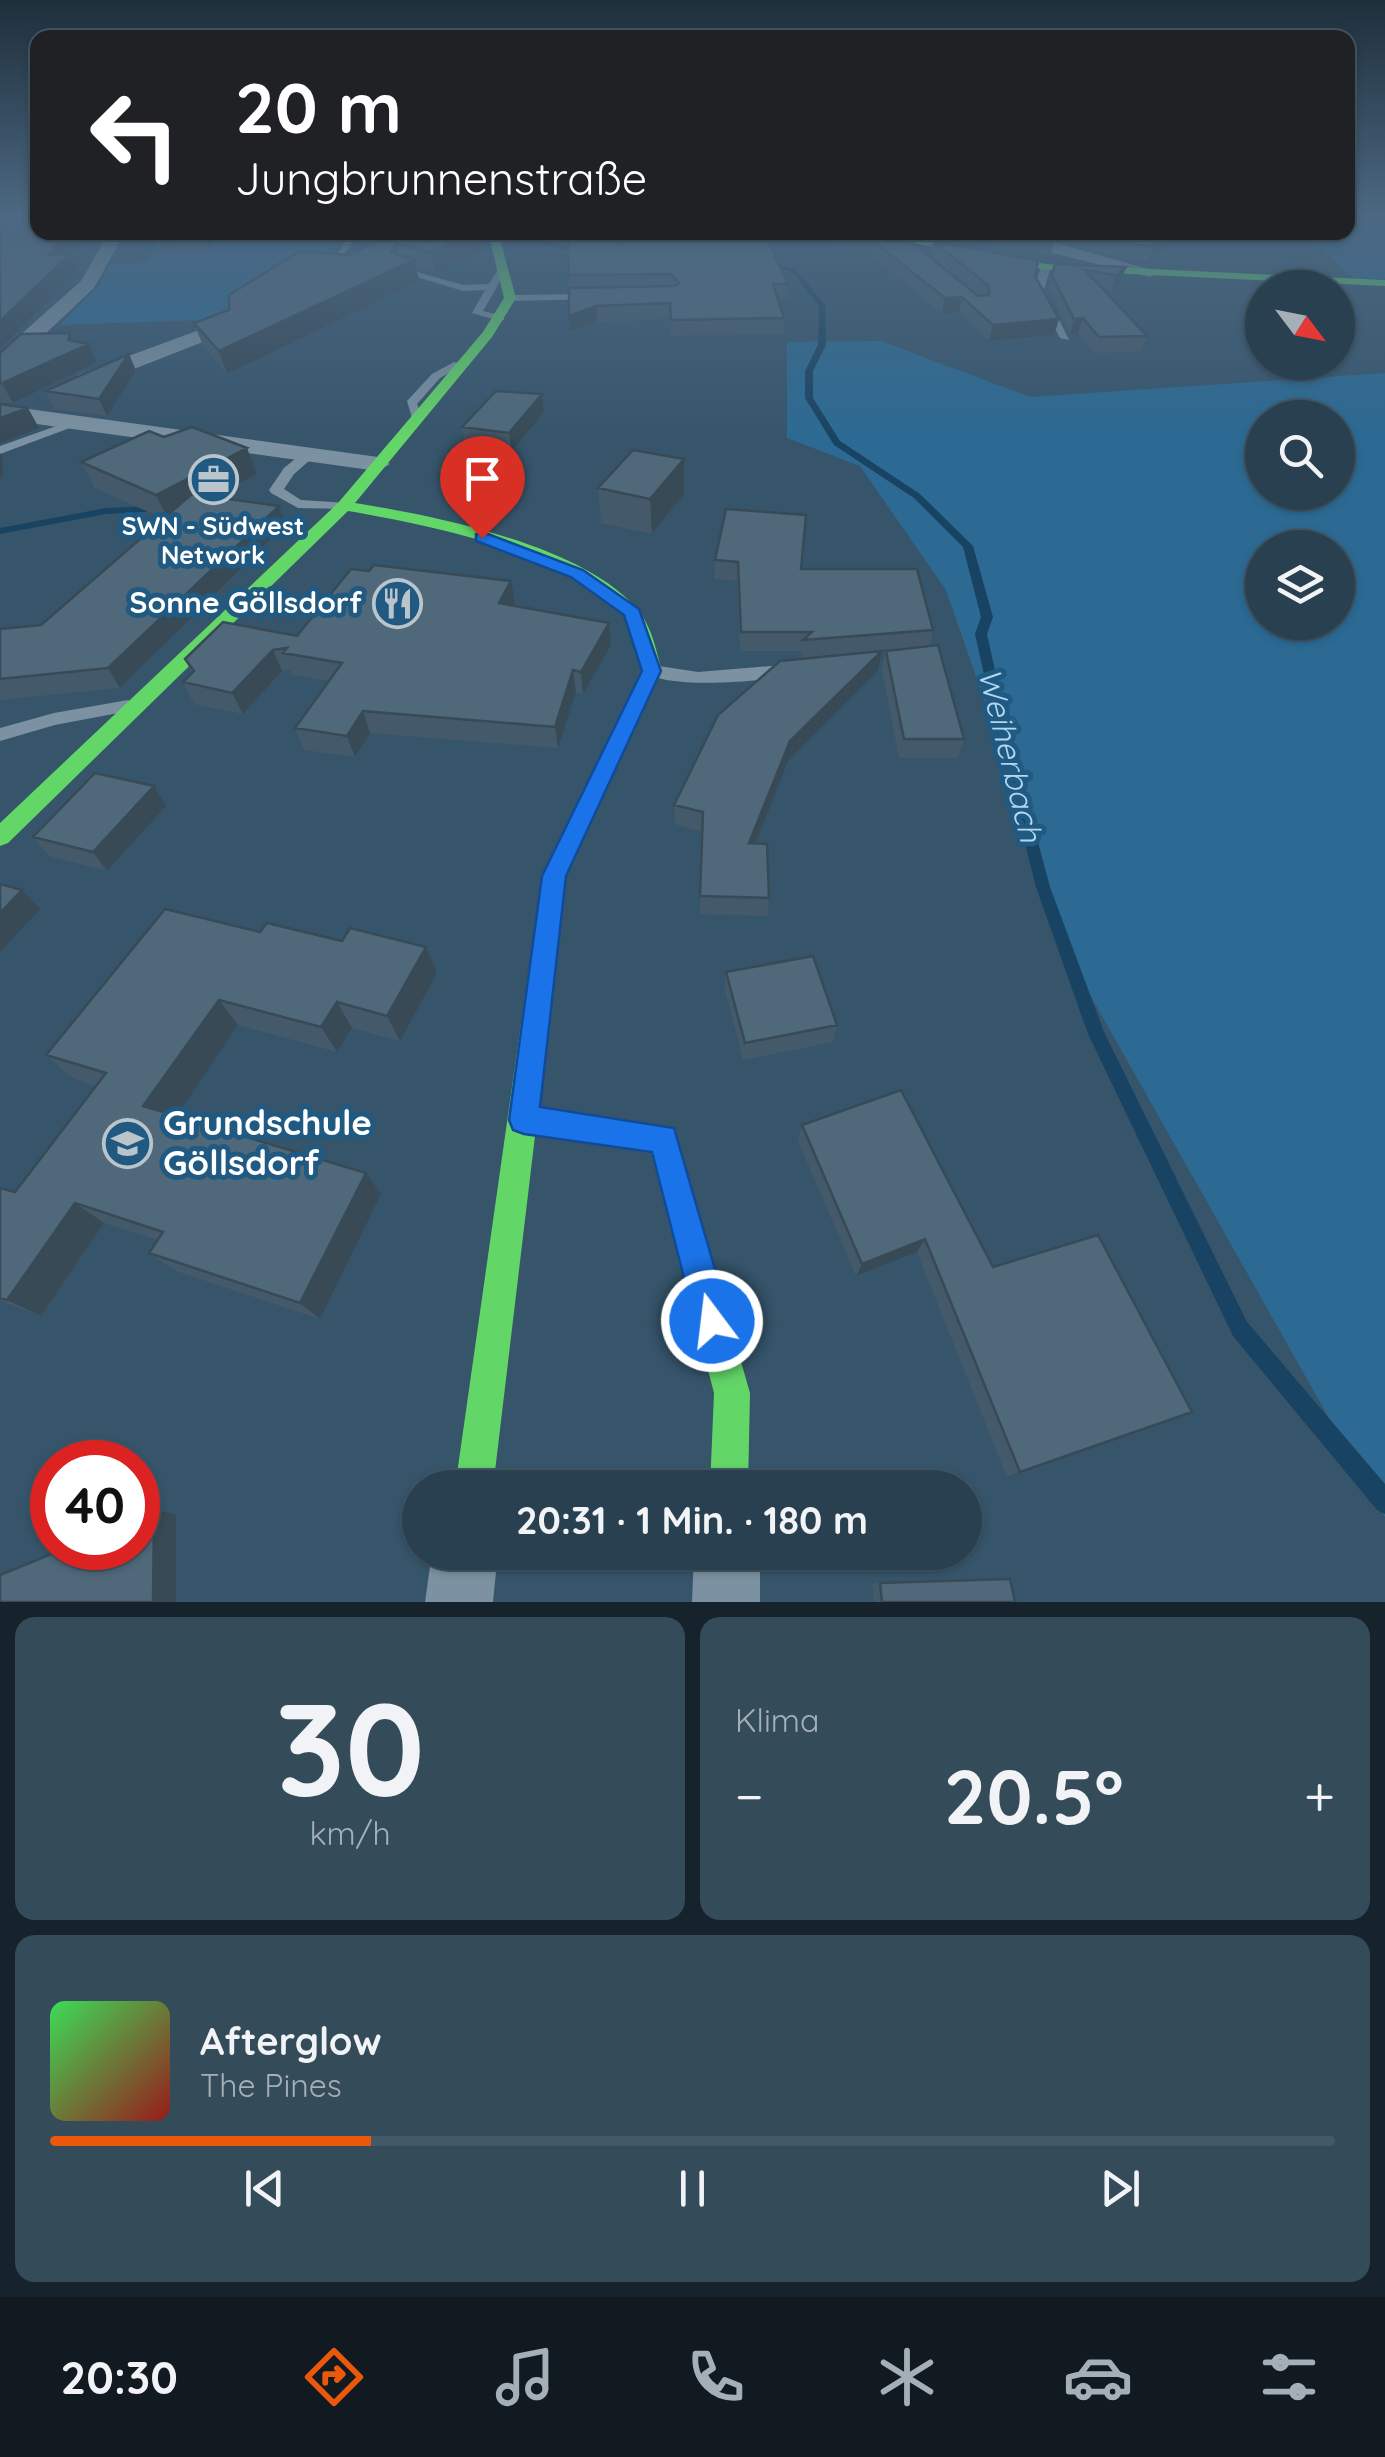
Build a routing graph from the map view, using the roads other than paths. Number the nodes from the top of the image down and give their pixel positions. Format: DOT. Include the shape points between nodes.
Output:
graph roads {
  1 [pos="82,290"];
  2 [pos="476,290"];
  3 [pos="501,290"];
  4 [pos="1039,290"];
  5 [pos="501,293"];
  6 [pos="600,297"];
  7 [pos="229,325"];
  8 [pos="1066,338"];
  9 [pos="0,364"];
  10 [pos="8,414"];
  11 [pos="80,422"];
  12 [pos="0,450"];
  13 [pos="310,454"];
  14 [pos="378,464"];
  15 [pos="344,506"];
  16 [pos="812,668"];
  17 [pos="652,671"];
  18 [pos="140,704"];
  19 [pos="0,734"];
  20 [pos="0,836"];
  21 [pos="524,1120"];
  22 [pos="476,1470"];
  23 [pos="730,1470"];
  24 [pos="463,1570"];
  25 [pos="727,1570"];
  26 [pos="459,1602"];
  27 [pos="726,1602"];
  1 -- 9 [label="street"];
  2 -- 5 [label="lane"];
  3 -- 5 [label="street"];
  4 -- 8 [label="lane"];
  5 -- 6 [label="lane"];
  5 -- 14 [label="street" via="469,359"];
  7 -- 10 [label="street"];
  10 -- 11 [label="street"];
  11 -- 12 [label="lane"];
  11 -- 13 [label="street"];
  13 -- 14 [label="street"];
  13 -- 15 [label="lane" via="276,490 298,504"];
  14 -- 15 [label="street"];
  15 -- 17 [label="street" via="426,519 577,574 632,613"];
  15 -- 18 [label="street"];
  16 -- 17 [label="lane" via="698,678"];
  17 -- 21 [label="street" via="554,876"];
  18 -- 19 [label="lane"];
  18 -- 20 [label="street"];
  21 -- 22 [label="street"];
  21 -- 23 [label="street" via="663,1139 732,1393"];
  24 -- 26 [label="street"];
  25 -- 27 [label="street"];
}
